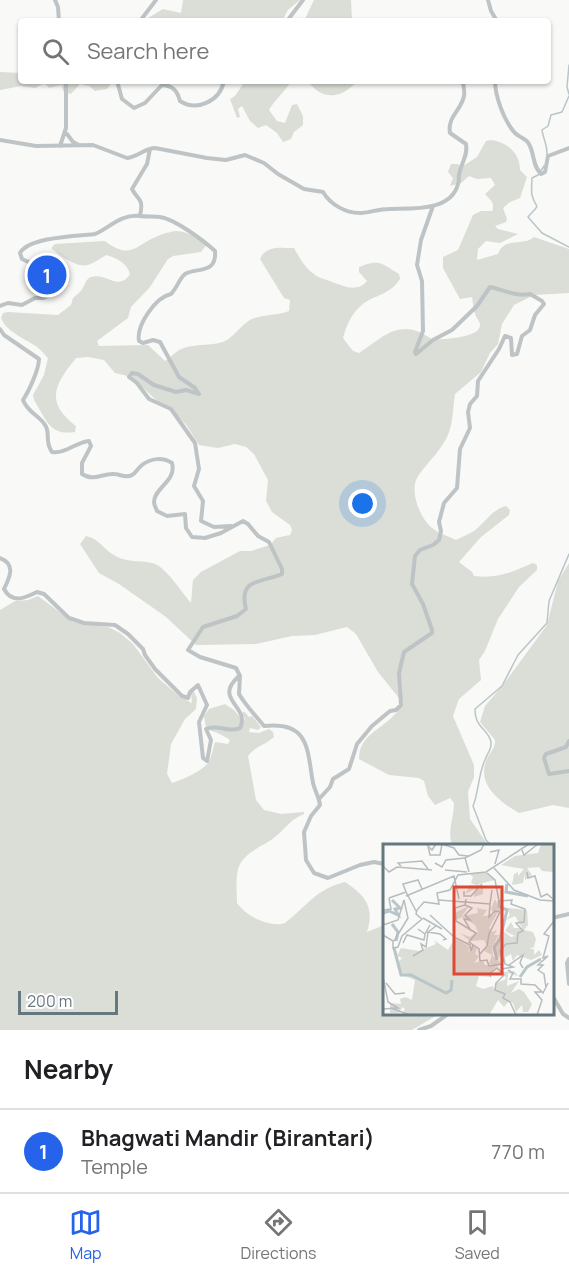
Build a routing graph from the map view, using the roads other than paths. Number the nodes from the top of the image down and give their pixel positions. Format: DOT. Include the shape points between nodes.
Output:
graph roads {
  1 [pos="55,0"];
  2 [pos="156,0"];
  3 [pos="303,0"];
  4 [pos="488,0"];
  5 [pos="59,18"];
  6 [pos="142,18"];
  7 [pos="289,18"];
  8 [pos="495,18"];
  9 [pos="66,84"];
  10 [pos="118,84"];
  11 [pos="223,84"];
  12 [pos="463,84"];
  13 [pos="495,84"];
  14 [pos="66,131"];
  15 [pos="0,140"];
  16 [pos="79,145"];
  17 [pos="60,146"];
  18 [pos="150,148"];
  19 [pos="569,148"];
  20 [pos="432,206"];
  21 [pos="140,216"];
  22 [pos="0,306"];
  23 [pos="0,329"];
  24 [pos="231,526"];
  25 [pos="0,558"];
  26 [pos="240,676"];
  27 [pos="569,741"];
  28 [pos="569,771"];
  29 [pos="319,799"];
  30 [pos="383,864"];
  31 [pos="569,914"];
  32 [pos="554,918"];
  33 [pos="569,959"];
  34 [pos="569,984"];
  35 [pos="554,998"];
  36 [pos="447,1015"];
  37 [pos="569,1018"];
  38 [pos="419,1030"];
  1 -- 5 [label="street"];
  2 -- 6 [label="street"];
  3 -- 7 [label="street"];
  4 -- 8 [label="street"];
  9 -- 14 [label="street"];
  10 -- 11 [label="street" via="122,99 134,108 145,103 162,85 177,91 186,105 203,105 218,94"];
  12 -- 20 [label="street" via="464,99 449,126 450,133 466,144 467,153 455,191"];
  13 -- 19 [label="street" via="506,119 515,133 527,141 540,173 544,172 548,156"];
  14 -- 16 [label="street"];
  14 -- 17 [label="street"];
  15 -- 17 [label="street"];
  16 -- 17 [label="street"];
  16 -- 18 [label="street" via="100,147 127,158"];
  18 -- 20 [label="street" via="226,160 253,157 303,189 323,192 330,202 354,212"];
  18 -- 21 [label="street" via="147,164 132,189 140,197"];
  20 -- 29 [label="street" via="417,265 422,281 423,331 416,354 452,330 490,287 530,294 544,304 530,330 522,336 517,354 512,355 511,338 505,336 478,381 477,396 468,412 470,428 459,454 457,488 444,503 439,540 415,556 412,584 426,610 432,633 404,652 399,673 401,705 372,726 357,744 349,769 333,779"];
  21 -- 22 [label="street" via="116,220 95,234 25,246 20,253 22,259 50,272 54,288 43,298"];
  21 -- 24 [label="street" via="160,217 202,238 215,251 211,265 188,272 171,294 152,307 138,336 141,343 160,342 179,377 199,394 154,385 138,374 129,377 149,399 171,409 195,442 200,469 194,486 203,501 201,521 214,527"];
  23 -- 24 [label="street" via="4,336 39,359 23,400 29,411 45,424 52,452 89,441 91,446 81,466 82,474 91,478 115,474 129,477 145,463 166,459 174,469 157,494 157,511 167,516 185,514 186,528 192,537 205,538"];
  24 -- 26 [label="street" via="243,520 269,542 282,574 252,584 243,596 246,609 203,627 188,650 232,666"];
  25 -- 26 [label="street" via="10,566 11,575 4,589 13,599 37,592 76,621 115,625 134,639 155,669 182,696 188,698 198,685 207,705 200,722 202,758 207,760 211,740 206,729 213,726 235,730 243,724 229,688"];
  26 -- 29 [label="street" via="239,694 257,720 264,726 286,727 304,741"];
  27 -- 28 [label="street" via="566,747 544,758 549,774"];
  29 -- 30 [label="street" via="320,805 304,832 306,860 311,870 328,878 360,865"];
  31 -- 32 [label="street"];
  33 -- 34 [label="street"];
  35 -- 37 [label="street"];
  36 -- 38 [label="street"];
}
